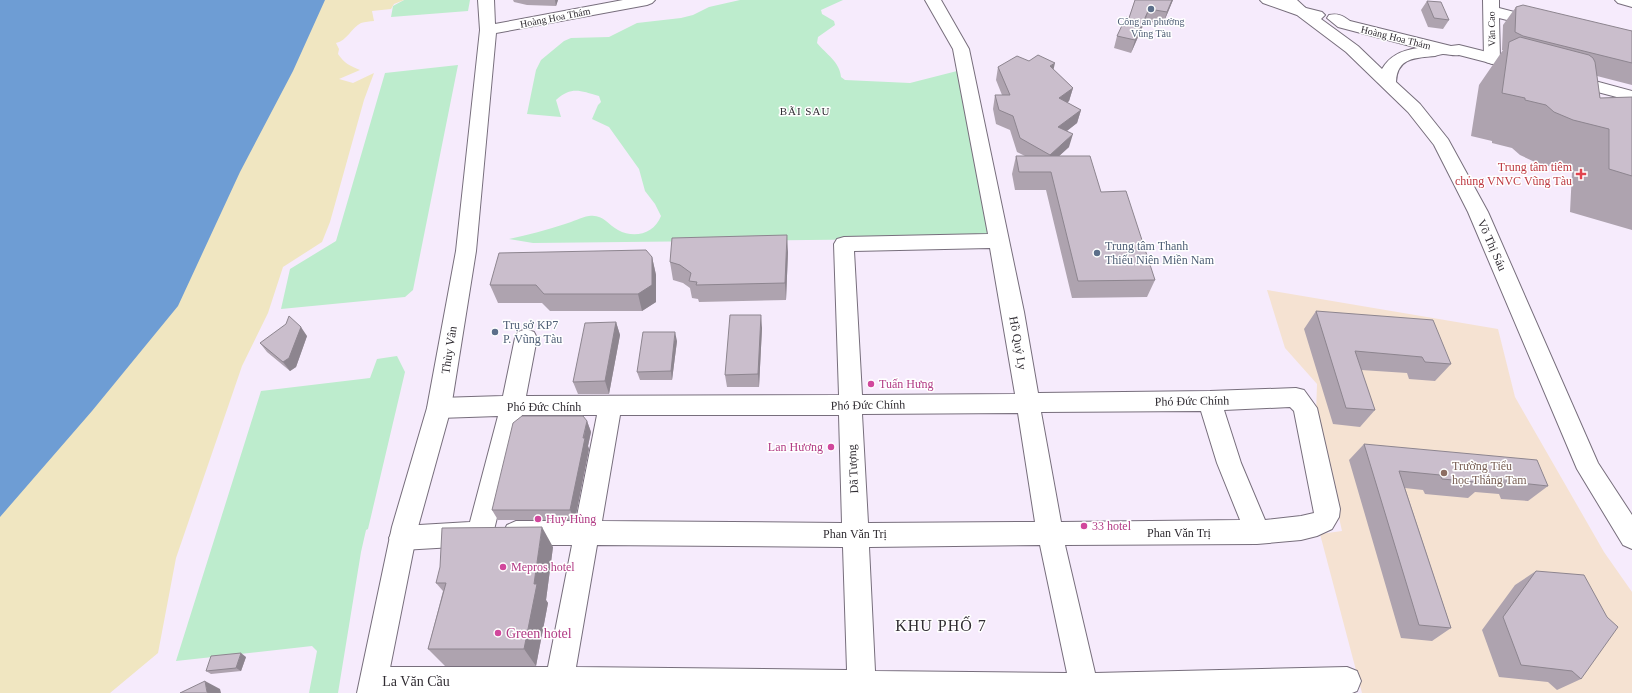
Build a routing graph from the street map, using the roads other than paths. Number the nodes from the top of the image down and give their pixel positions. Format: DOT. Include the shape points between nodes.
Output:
graph roads {
  1 [pos="486,0"];
  2 [pos="647,0"];
  3 [pos="933,0"];
  4 [pos="1268,0"];
  5 [pos="1288,0"];
  6 [pos="1623,0"];
  7 [pos="1632,2"];
  8 [pos="1491,6"];
  9 [pos="1302,12"];
  10 [pos="1550,25"];
  11 [pos="488,30"];
  12 [pos="1455,51"];
  13 [pos="1492,59"];
  14 [pos="1388,83"];
  15 [pos="1632,96"];
  16 [pos="998,242"];
  17 [pos="526,338"];
  18 [pos="1296,397"];
  19 [pos="1210,401"];
  20 [pos="1028,403"];
  21 [pos="850,405"];
  22 [pos="610,406"];
  23 [pos="512,407"];
  24 [pos="439,408"];
  25 [pos="1257,532"];
  26 [pos="586,533"];
  27 [pos="480,534"];
  28 [pos="1050,534"];
  29 [pos="856,535"];
  30 [pos="1632,537"];
  31 [pos="402,538"];
  32 [pos="1347,681"];
  33 [pos="372,687"];
  34 [pos="558,688"];
  35 [pos="863,689"];
  36 [pos="1085,690"];
  1 -- 11 [label="street, Thùy Vân"];
  2 -- 11 [label="street, Hoàng Hoa Thám"];
  3 -- 16 [label="street, Hồ Quý Ly" via="967,49"];
  4 -- 9 [label="street, Hoàng Hoa Thám"];
  5 -- 9 [label="street, Võ Thị Sáu"];
  6 -- 7 [label="street"];
  8 -- 10 [label="street"];
  8 -- 13 [label="street, Văn Cao"];
  9 -- 12 [label="street, Hoàng Hoa Thám" via="1335,18 1344,24"];
  9 -- 14 [label="street, Võ Thị Sáu" via="1352,49"];
  11 -- 24 [label="street, Thùy Vân" via="466,250"];
  12 -- 13 [label="street, Hoàng Hoa Thám"];
  12 -- 14 [label="street" via="1415,53 1406,56 1390,69"];
  13 -- 15 [label="street, Hoàng Hoa Thám"];
  14 -- 30 [label="street, Võ Thị Sáu" via="1423,118 1442,143 1460,176 1589,469"];
  16 -- 20 [label="street, Hồ Quý Ly"];
  16 -- 21 [label="street, Dã Tượng" via="844,244"];
  17 -- 23 [label="street"];
  18 -- 19 [label="street, Phó Đức Chính"];
  18 -- 25 [label="street, Phan Văn Trị" via="1305,408 1327,509 1326,516 1323,521 1307,526"];
  19 -- 20 [label="street, Phó Đức Chính"];
  19 -- 25 [label="street" via="1229,463"];
  20 -- 21 [label="street, Phó Đức Chính"];
  20 -- 28 [label="street, Hồ Quý Ly"];
  21 -- 22 [label="street, Phó Đức Chính"];
  21 -- 29 [label="street, Dã Tượng"];
  22 -- 23 [label="street, Phó Đức Chính"];
  22 -- 26 [label="street"];
  23 -- 24 [label="street, Phó Đức Chính"];
  23 -- 27 [label="street"];
  24 -- 31 [label="street, Thùy Vân"];
  25 -- 28 [label="street, Phan Văn Trị"];
  26 -- 27 [label="street, Phan Văn Trị"];
  26 -- 29 [label="street, Phan Văn Trị"];
  26 -- 34 [label="street"];
  27 -- 31 [label="street, Phan Văn Trị"];
  28 -- 29 [label="street, Phan Văn Trị"];
  28 -- 36 [label="street, Hồ Quý Ly"];
  29 -- 35 [label="street, Dã Tượng"];
  31 -- 33 [label="street, Thùy Vân"];
  32 -- 36 [label="street, La Văn Cầu"];
  33 -- 34 [label="street, La Văn Cầu"];
  34 -- 35 [label="street, La Văn Cầu" via="615,681"];
  35 -- 36 [label="street, La Văn Cầu"];
}
